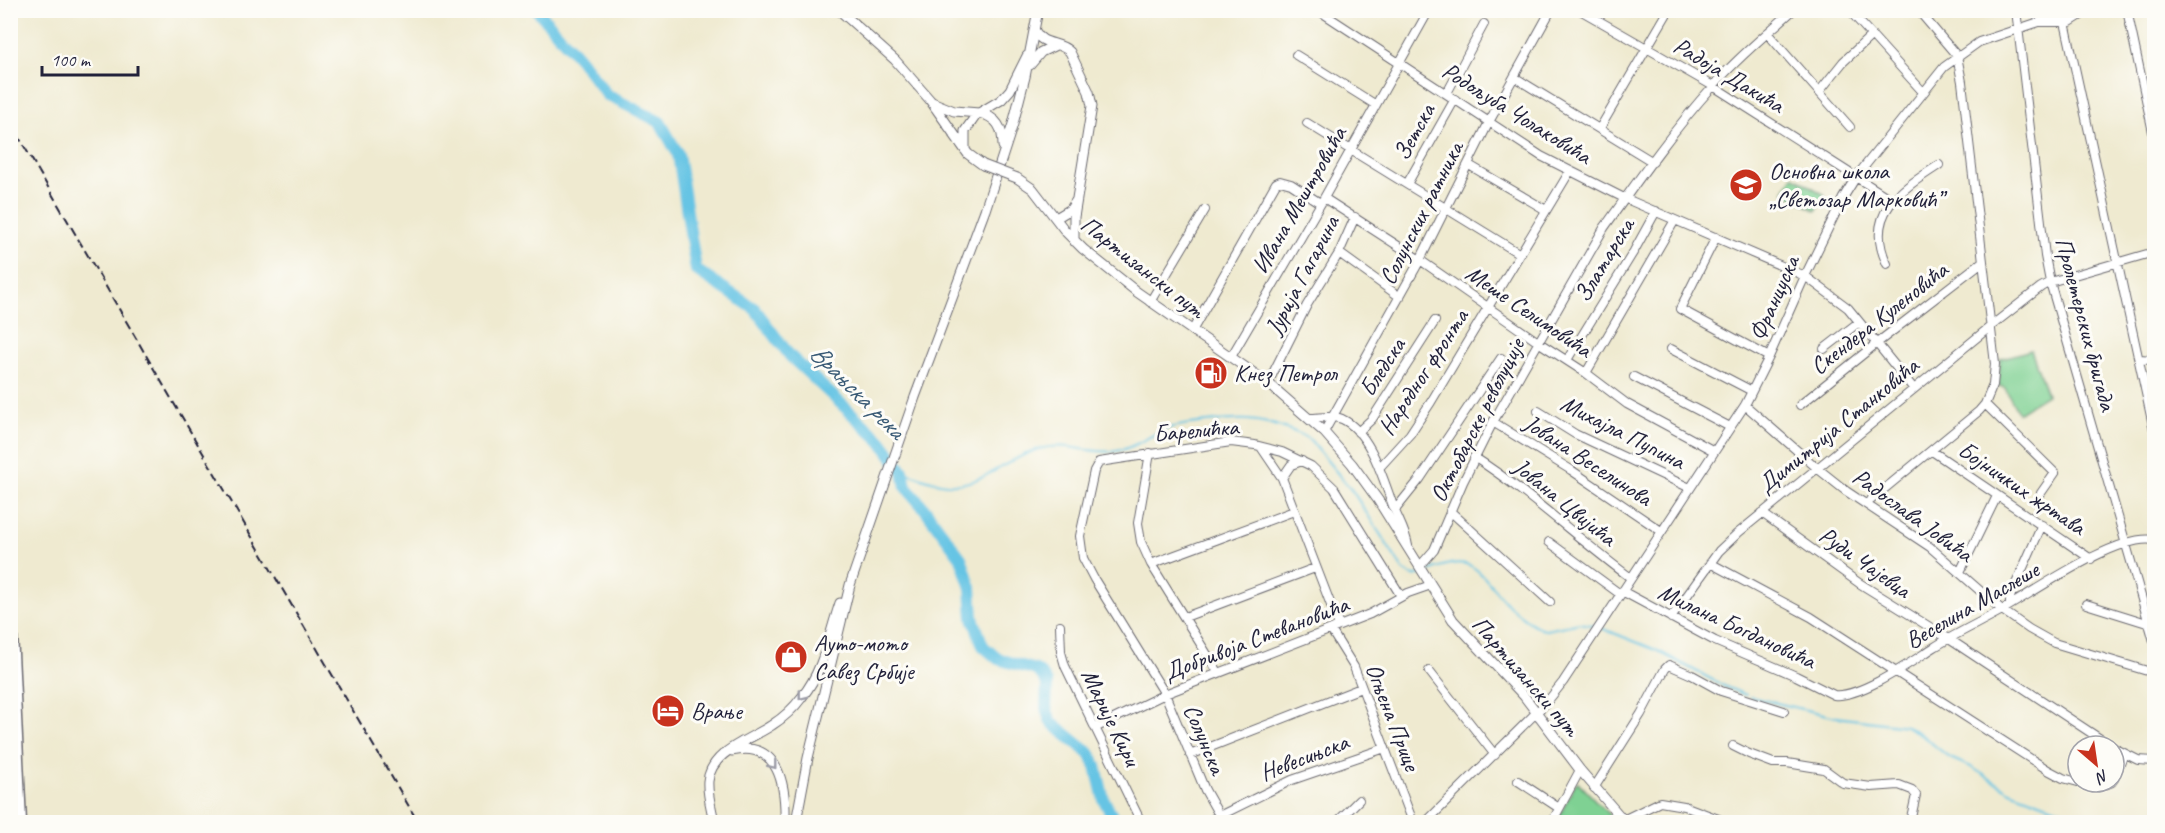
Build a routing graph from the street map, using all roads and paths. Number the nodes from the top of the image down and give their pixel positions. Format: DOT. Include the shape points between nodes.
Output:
graph roads {
  1 [pos="839,10"];
  2 [pos="1038,10"];
  3 [pos="1317,10"];
  4 [pos="1429,10"];
  5 [pos="1551,10"];
  6 [pos="1580,10"];
  7 [pos="1669,10"];
  8 [pos="1793,10"];
  9 [pos="1849,10"];
  10 [pos="1918,10"];
  11 [pos="2016,10"];
  12 [pos="2089,10"];
  13 [pos="2127,10"];
  14 [pos="2065,22"];
  15 [pos="1484,24"];
  16 [pos="2018,28"];
  17 [pos="1035,31"];
  18 [pos="1767,33"];
  19 [pos="1872,35"];
  20 [pos="1056,45"];
  21 [pos="1646,47"];
  22 [pos="1031,51"];
  23 [pos="1296,55"];
  24 [pos="1957,56"];
  25 [pos="1399,62"];
  26 [pos="1027,68"];
  27 [pos="1514,77"];
  28 [pos="1713,86"];
  29 [pos="1820,92"];
  30 [pos="1923,92"];
  31 [pos="1447,93"];
  32 [pos="1455,99"];
  33 [pos="930,100"];
  34 [pos="1376,105"];
  35 [pos="978,114"];
  36 [pos="1489,122"];
  37 [pos="1307,123"];
  38 [pos="1850,127"];
  39 [pos="1600,128"];
  40 [pos="2154,137"];
  41 [pos="1350,149"];
  42 [pos="965,151"];
  43 [pos="1003,154"];
  44 [pos="1653,162"];
  45 [pos="1469,165"];
  46 [pos="1939,165"];
  47 [pos="1569,171"];
  48 [pos="1856,177"];
  49 [pos="1407,184"];
  50 [pos="1077,198"];
  51 [pos="1624,198"];
  52 [pos="1892,200"];
  53 [pos="1322,201"];
  54 [pos="1447,208"];
  55 [pos="1205,210"];
  56 [pos="1546,210"];
  57 [pos="1656,211"];
  58 [pos="1354,217"];
  59 [pos="1056,218"];
  60 [pos="1676,220"];
  61 [pos="1716,237"];
  62 [pos="1074,241"];
  63 [pos="2154,252"];
  64 [pos="1339,253"];
  65 [pos="1520,254"];
  66 [pos="1420,260"];
  67 [pos="1982,262"];
  68 [pos="2117,262"];
  69 [pos="1887,264"];
  70 [pos="1805,276"];
  71 [pos="2050,282"];
  72 [pos="1400,297"];
  73 [pos="1150,302"];
  74 [pos="1489,307"];
  75 [pos="1435,321"];
  76 [pos="1859,322"];
  77 [pos="1991,326"];
  78 [pos="1192,331"];
  79 [pos="1538,342"];
  80 [pos="1877,343"];
  81 [pos="1671,349"];
  82 [pos="1824,349"];
  83 [pos="1231,357"];
  84 [pos="1769,357"];
  85 [pos="1501,358"];
  86 [pos="2139,359"];
  87 [pos="1567,360"];
  88 [pos="2154,360"];
  89 [pos="1587,373"];
  90 [pos="1634,377"];
  91 [pos="1268,383"];
  92 [pos="1914,389"];
  93 [pos="1752,391"];
  94 [pos="1985,404"];
  95 [pos="1745,405"];
  96 [pos="1800,405"];
  97 [pos="1538,411"];
  98 [pos="1332,417"];
  99 [pos="1310,418"];
  100 [pos="1493,422"];
  101 [pos="1730,427"];
  102 [pos="2154,429"];
  103 [pos="1324,432"];
  104 [pos="1358,432"];
  105 [pos="1261,446"];
  106 [pos="1714,451"];
  107 [pos="1932,451"];
  108 [pos="1150,453"];
  109 [pos="1474,458"];
  110 [pos="1302,461"];
  111 [pos="1379,468"];
  112 [pos="1817,468"];
  113 [pos="1282,478"];
  114 [pos="1690,488"];
  115 [pos="2041,493"];
  116 [pos="1997,495"];
  117 [pos="1866,504"];
  118 [pos="1395,510"];
  119 [pos="1294,511"];
  120 [pos="1450,511"];
  121 [pos="1762,513"];
  122 [pos="2042,525"];
  123 [pos="1661,531"];
  124 [pos="2154,540"];
  125 [pos="1549,542"];
  126 [pos="2126,543"];
  127 [pos="1408,547"];
  128 [pos="2091,558"];
  129 [pos="1710,563"];
  130 [pos="1151,564"];
  131 [pos="1315,568"];
  132 [pos="1422,568"];
  133 [pos="1960,573"];
  134 [pos="1631,578"];
  135 [pos="1094,579"];
  136 [pos="1431,583"];
  137 [pos="850,585"];
  138 [pos="10,590"];
  139 [pos="1621,593"];
  140 [pos="1401,596"];
  141 [pos="1550,602"];
  142 [pos="2086,604"];
  143 [pos="2006,608"];
  144 [pos="1185,617"];
  145 [pos="1671,618"];
  146 [pos="2150,624"];
  147 [pos="1060,625"];
  148 [pos="1335,628"];
  149 [pos="1949,639"];
  150 [pos="2154,641"];
  151 [pos="1895,671"];
  152 [pos="1218,672"];
  153 [pos="1429,672"];
  154 [pos="2154,673"];
  155 [pos="1361,688"];
  156 [pos="1165,694"];
  157 [pos="1834,695"];
  158 [pos="1784,711"];
  159 [pos="1537,712"];
  160 [pos="1095,728"];
  161 [pos="2093,734"];
  162 [pos="1733,746"];
  163 [pos="1385,748"];
  164 [pos="1190,755"];
  165 [pos="1495,755"];
  166 [pos="2126,755"];
  167 [pos="722,757"];
  168 [pos="808,758"];
  169 [pos="2154,761"];
  170 [pos="1580,770"];
  171 [pos="2066,777"];
  172 [pos="1518,781"];
  173 [pos="1594,788"];
  174 [pos="1359,800"];
  175 [pos="1559,808"];
  176 [pos="1220,819"];
  177 [pos="1624,821"];
  178 [pos="21,822"];
  179 [pos="714,822"];
  180 [pos="785,822"];
  181 [pos="796,822"];
  182 [pos="802,822"];
  183 [pos="1140,822"];
  184 [pos="1207,822"];
  185 [pos="1336,822"];
  186 [pos="1413,822"];
  187 [pos="1426,822"];
  188 [pos="1552,822"];
  189 [pos="1726,822"];
  190 [pos="1910,822"];
  1 -- 33 [label="main road, Партизански пут" via="886,51"];
  2 -- 17 [label="main road"];
  3 -- 25 [label="street, Родољуба Чолаковића"];
  4 -- 25 [label="street, Ивана Мештровића"];
  5 -- 27 [label="street, Солунских ратника"];
  6 -- 21 [label="street, Радоја Дакића"];
  7 -- 21 [label="street"];
  8 -- 18 [label="street"];
  9 -- 19 [label="street"];
  10 -- 24 [label="street"];
  11 -- 16 [label="street, Пролетерских бригада"];
  12 -- 14 [label="street" via="2074,21"];
  13 -- 40 [label="street"];
  14 -- 16 [label="street, Француска" via="2047,21"];
  14 -- 68 [label="street"];
  15 -- 31 [label="street"];
  16 -- 24 [label="street, Француска" via="1979,42"];
  16 -- 71 [label="street, Пролетерских бригада"];
  17 -- 20 [label="main road" via="1042,41"];
  17 -- 22 [label="main road"];
  18 -- 28 [label="street"];
  18 -- 29 [label="street"];
  19 -- 29 [label="street" via="1843,62"];
  19 -- 30 [label="street"];
  20 -- 26 [label="main road" via="1041,52"];
  20 -- 50 [label="main road" via="1070,52 1092,101"];
  21 -- 28 [label="street, Радоја Дакића"];
  21 -- 39 [label="street"];
  22 -- 26 [label="main road"];
  22 -- 35 [label="main road" via="1010,90"];
  23 -- 34 [label="street"];
  24 -- 30 [label="street, Француска"];
  24 -- 67 [label="street"];
  25 -- 31 [label="street, Родољуба Чолаковића"];
  25 -- 34 [label="street, Ивана Мештровића"];
  26 -- 43 [label="main road"];
  27 -- 36 [label="street, Солунских ратника"];
  27 -- 39 [label="street"];
  28 -- 44 [label="street, Октобарске револуције"];
  28 -- 48 [label="street, Радоја Дакића"];
  29 -- 38 [label="street"];
  30 -- 48 [label="street, Француска"];
  31 -- 32 [label="street, Родољуба Чолаковића"];
  32 -- 36 [label="street, Родољуба Чолаковића"];
  32 -- 49 [label="street, Зетска"];
  33 -- 35 [label="main road" via="954,111"];
  33 -- 42 [label="main road, Партизански пут"];
  34 -- 41 [label="street, Ивана Мештровића"];
  35 -- 42 [label="main road" via="965,132"];
  35 -- 43 [label="main road" via="992,117 1000,127"];
  36 -- 45 [label="street, Солунских ратника"];
  36 -- 47 [label="street, Родољуба Чолаковића"];
  37 -- 41 [label="street"];
  39 -- 44 [label="street"];
  41 -- 49 [label="street"];
  41 -- 53 [label="street, Ивана Мештровића"];
  42 -- 59 [label="main road, Партизански пут, bridge" via="973,160 1029,184"];
  43 -- 137 [label="main road"];
  44 -- 51 [label="street, Октобарске револуције"];
  45 -- 54 [label="street, Солунских ратника"];
  45 -- 56 [label="street"];
  46 -- 52 [label="street"];
  47 -- 51 [label="street, Родољуба Чолаковића"];
  47 -- 56 [label="street, Народног фронта"];
  48 -- 52 [label="street, Радоја Дакића"];
  48 -- 70 [label="street, Француска"];
  49 -- 54 [label="street"];
  50 -- 59 [label="main road" via="1071,209"];
  50 -- 62 [label="main road"];
  51 -- 57 [label="street, Родољуба Чолаковића"];
  51 -- 79 [label="street, Октобарске револуције"];
  52 -- 69 [label="street" via="1879,237"];
  53 -- 58 [label="street, Меше Селимовића"];
  53 -- 78 [label="street, Меше Селимовића" via="1292,184 1276,183"];
  53 -- 83 [label="street, Ивана Мештровића"];
  54 -- 65 [label="street"];
  54 -- 66 [label="street, Солунских ратника"];
  55 -- 73 [label="street"];
  56 -- 65 [label="street, Народног фронта"];
  57 -- 60 [label="street, Родољуба Чолаковића"];
  57 -- 87 [label="street, Златарска"];
  58 -- 64 [label="street, Јурија Гагарина"];
  58 -- 66 [label="street, Меше Селимовића"];
  59 -- 62 [label="main road, Партизански пут"];
  60 -- 61 [label="street, Родољуба Чолаковића"];
  60 -- 89 [label="street"];
  61 -- 70 [label="street, Родољуба Чолаковића"];
  61 -- 84 [label="street" via="1680,309"];
  62 -- 73 [label="main road, Партизански пут"];
  63 -- 68 [label="street"];
  64 -- 72 [label="street"];
  64 -- 91 [label="street, Јурија Гагарина"];
  65 -- 74 [label="street, Народног фронта"];
  66 -- 72 [label="street, Солунских ратника"];
  66 -- 74 [label="street, Меше Селимовића"];
  67 -- 77 [label="street"];
  67 -- 80 [label="street, Скендера Куленовића"];
  68 -- 71 [label="street"];
  68 -- 86 [label="street"];
  70 -- 76 [label="street, Родољуба Чолаковића" via="1837,298"];
  70 -- 84 [label="street, Француска"];
  71 -- 77 [label="street, Димитрија Станковића"];
  71 -- 126 [label="street, Пролетерских бригада"];
  72 -- 98 [label="street, Солунских ратника"];
  73 -- 78 [label="main road, Партизански пут"];
  74 -- 79 [label="street, Меше Селимовића"];
  74 -- 111 [label="street, Народног фронта" via="1410,434"];
  75 -- 104 [label="street, Бледска" via="1372,418"];
  76 -- 80 [label="street, Родољуба Чолаковића"];
  76 -- 82 [label="street"];
  77 -- 92 [label="street, Димитрија Станковића"];
  77 -- 94 [label="street" via="1994,378"];
  78 -- 83 [label="main road, Партизански пут"];
  79 -- 87 [label="street, Меше Селимовића"];
  79 -- 100 [label="street, Октобарске револуције"];
  80 -- 92 [label="street, Родољуба Чолаковића"];
  80 -- 96 [label="street, Скендера Куленовића"];
  81 -- 93 [label="street"];
  83 -- 91 [label="main road, Партизански пут"];
  84 -- 93 [label="street, Француска"];
  85 -- 118 [label="street"];
  86 -- 88 [label="street"];
  86 -- 102 [label="street"];
  87 -- 89 [label="street, Меше Селимовића"];
  89 -- 106 [label="street, Меше Селимовића" via="1642,413"];
  90 -- 101 [label="street"];
  91 -- 99 [label="main road, Партизански пут"];
  92 -- 112 [label="street, Димитрија Станковића"];
  93 -- 95 [label="street, Француска"];
  94 -- 107 [label="street"];
  94 -- 115 [label="street" via="2055,473"];
  95 -- 101 [label="street, Француска"];
  95 -- 112 [label="street, Радослава Јовића"];
  97 -- 114 [label="street, Михајла Пупина" via="1575,434"];
  98 -- 99 [label="street"];
  98 -- 103 [label="street, Солунских ратника"];
  98 -- 104 [label="street, Партизански пут" via="1345,421"];
  99 -- 103 [label="main road, Партизански пут"];
  100 -- 109 [label="street, Октобарске револуције"];
  100 -- 123 [label="street, Јована Веселинова"];
  101 -- 106 [label="street, Француска"];
  103 -- 127 [label="main road, Партизански пут" via="1369,486"];
  104 -- 111 [label="street, Партизански пут"];
  105 -- 108 [label="street, Барелићка" via="1231,442"];
  105 -- 110 [label="street, Барелићка"];
  105 -- 113 [label="street, Огњена Прице"];
  106 -- 114 [label="street, Француска"];
  107 -- 116 [label="street, Бојничких жртава"];
  107 -- 117 [label="street"];
  108 -- 130 [label="street" via="1138,529"];
  108 -- 135 [label="street, Барелићка" via="1101,461 1094,471 1080,536 1081,552"];
  109 -- 120 [label="street, Октобарске револуције"];
  109 -- 134 [label="street, Јована Цвијића" via="1523,491"];
  110 -- 113 [label="street" via="1291,465"];
  110 -- 140 [label="street, Барелићка" via="1338,494"];
  111 -- 118 [label="street, Партизански пут"];
  112 -- 117 [label="street, Радослава Јовића"];
  112 -- 121 [label="street, Димитрија Станковића"];
  113 -- 119 [label="street, Огњена Прице"];
  114 -- 123 [label="street, Француска"];
  116 -- 122 [label="street, Бојничких жртава"];
  116 -- 133 [label="street"];
  117 -- 133 [label="street, Радослава Јовића" via="1930,547"];
  118 -- 127 [label="street, Партизански пут"];
  119 -- 130 [label="street"];
  119 -- 131 [label="street, Огњена Прице"];
  120 -- 132 [label="street, Октобарске револуције"];
  120 -- 141 [label="street"];
  121 -- 129 [label="street, Димитрија Станковића"];
  121 -- 149 [label="street, Руди Чајевца" via="1859,583"];
  122 -- 128 [label="street, Бојничких жртава"];
  122 -- 143 [label="street"];
  123 -- 134 [label="street, Француска"];
  124 -- 126 [label="street, Веселина Маслеше"];
  125 -- 139 [label="street, Јована Цвијића"];
  126 -- 128 [label="street, Веселина Маслеше"];
  126 -- 146 [label="street, Пролетерских бригада"];
  127 -- 132 [label="main road, Партизански пут"];
  128 -- 143 [label="street, Веселина Маслеше"];
  129 -- 145 [label="street, Димитрија Станковића"];
  129 -- 151 [label="street" via="1811,617"];
  130 -- 144 [label="street"];
  131 -- 144 [label="street"];
  131 -- 148 [label="street, Огњена Прице"];
  132 -- 136 [label="main road, Партизански пут"];
  133 -- 143 [label="street, Радослава Јовића"];
  134 -- 139 [label="street, Француска"];
  135 -- 156 [label="street, Солунска"];
  136 -- 140 [label="street, Добривоја Стевановића"];
  136 -- 159 [label="main road, Партизански пут" via="1461,631"];
  137 -- 167 [label="main road, one-way" via="807,692 785,716"];
  137 -- 168 [label="main road"];
  138 -- 178 [label="highway"];
  139 -- 145 [label="street, Милана Богдановића"];
  139 -- 159 [label="street, Француска" via="1559,687"];
  140 -- 148 [label="street, Добривоја Стевановића"];
  142 -- 146 [label="street"];
  143 -- 149 [label="street, Веселина Маслеше"];
  143 -- 154 [label="street, Радослава Јовића" via="2029,629 2054,643"];
  144 -- 152 [label="street"];
  145 -- 157 [label="street, Милана Богдановића"];
  146 -- 150 [label="street, Пролетерских бригада"];
  147 -- 160 [label="street, Марије Кири" via="1065,666"];
  148 -- 152 [label="street, Добривоја Стевановића"];
  148 -- 155 [label="street, Огњена Прице"];
  149 -- 151 [label="street, Веселина Маслеше"];
  149 -- 161 [label="street, Руди Чајевца"];
  151 -- 157 [label="street, Веселина Маслеше" via="1845,695"];
  151 -- 171 [label="street" via="2048,770"];
  152 -- 156 [label="street, Добривоја Стевановића"];
  153 -- 165 [label="street"];
  155 -- 163 [label="street, Огњена Прице"];
  155 -- 164 [label="street"];
  156 -- 160 [label="street, Добривоја Стевановића"];
  156 -- 164 [label="street, Солунска"];
  158 -- 173 [label="street" via="1721,691 1669,665"];
  159 -- 165 [label="street"];
  159 -- 170 [label="main road, Партизански пут"];
  160 -- 183 [label="street, Марије Кири"];
  162 -- 190 [label="street" via="1773,763 1824,770 1844,783 1908,788 1916,795"];
  163 -- 176 [label="street, Невесињска" via="1292,780"];
  163 -- 186 [label="street, Огњена Прице"];
  164 -- 176 [label="street, Солунска"];
  165 -- 187 [label="street"];
  166 -- 169 [label="street, Руди Чајевца" via="2142,762"];
  167 -- 179 [label="main road" via="708,781"];
  167 -- 180 [label="main road, one-way" via="735,750 749,749 770,760 784,784"];
  168 -- 181 [label="main road"];
  168 -- 182 [label="main road" via="810,771"];
  170 -- 173 [label="main road, Партизански пут"];
  170 -- 175 [label="street"];
  172 -- 175 [label="street"];
  173 -- 177 [label="main road, Партизански пут"];
  174 -- 185 [label="street"];
  175 -- 188 [label="street"];
  176 -- 184 [label="street, Невесињска"];
  177 -- 189 [label="street" via="1660,802 1684,806"];
}
